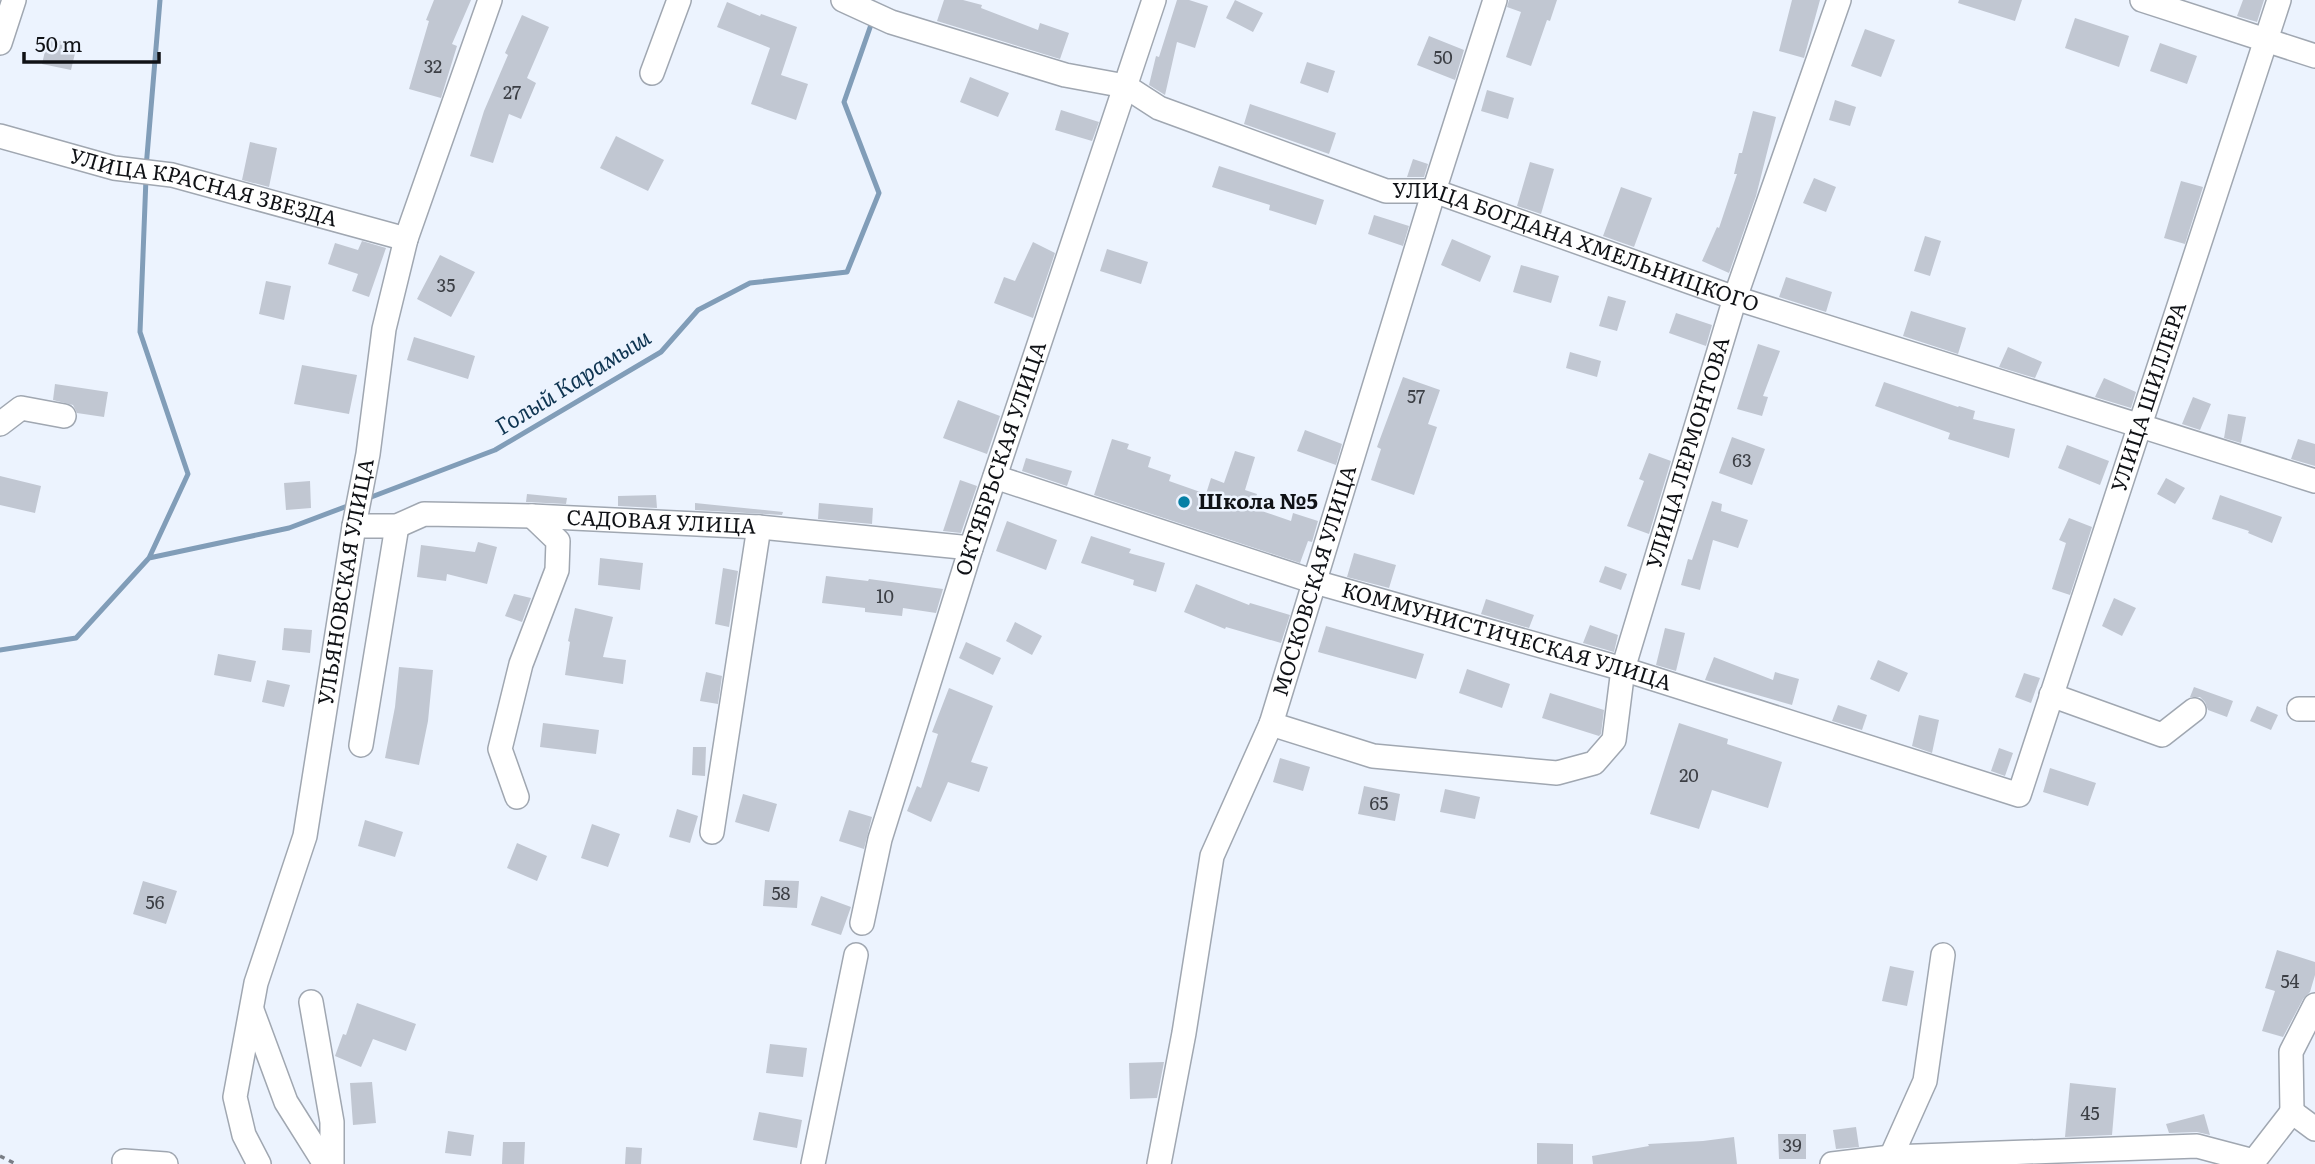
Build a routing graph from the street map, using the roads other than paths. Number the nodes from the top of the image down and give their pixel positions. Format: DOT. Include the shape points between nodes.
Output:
graph roads {
  1 [pos="14,0"];
  2 [pos="490,0"];
  3 [pos="679,0"];
  4 [pos="843,0"];
  5 [pos="1154,0"];
  6 [pos="1495,0"];
  7 [pos="1839,0"];
  8 [pos="2142,0"];
  9 [pos="2279,0"];
  10 [pos="2267,40"];
  11 [pos="0,43"];
  12 [pos="2315,56"];
  13 [pos="652,73"];
  14 [pos="1125,86"];
  15 [pos="0,136"];
  16 [pos="1434,191"];
  17 [pos="406,239"];
  18 [pos="1735,298"];
  19 [pos="64,416"];
  20 [pos="0,424"];
  21 [pos="2139,424"];
  22 [pos="995,477"];
  23 [pos="2315,481"];
  24 [pos="532,516"];
  25 [pos="354,526"];
  26 [pos="397,526"];
  27 [pos="759,527"];
  28 [pos="971,548"];
  29 [pos="1315,582"];
  30 [pos="1623,668"];
  31 [pos="2051,695"];
  32 [pos="2194,710"];
  33 [pos="1271,724"];
  34 [pos="361,744"];
  35 [pos="2019,795"];
  36 [pos="517,797"];
  37 [pos="712,832"];
  38 [pos="863,923"];
  39 [pos="856,955"];
  40 [pos="1943,955"];
  41 [pos="311,1002"];
  42 [pos="2315,1005"];
  43 [pos="252,1010"];
  44 [pos="2292,1112"];
  45 [pos="2315,1129"];
  46 [pos="1891,1157"];
  47 [pos="124,1161"];
  48 [pos="2254,1163"];
  49 [pos="166,1164"];
  50 [pos="259,1164"];
  51 [pos="325,1164"];
  52 [pos="332,1164"];
  53 [pos="813,1164"];
  54 [pos="1159,1164"];
  55 [pos="1832,1164"];
  1 -- 11 [label="street"];
  2 -- 17 [label="street, УЛЬЯНОВСКАЯ УЛИЦА"];
  3 -- 13 [label="street"];
  4 -- 14 [label="street, УЛИЦА БОГДАНА ХМЕЛЬНИЦКОГО" via="891,22 1065,75"];
  5 -- 14 [label="street, ОКТЯБРЬСКАЯ УЛИЦА"];
  6 -- 16 [label="street, МОСКОВСКАЯ УЛИЦА"];
  7 -- 18 [label="street, УЛИЦА ЛЕРМОНТОВА"];
  8 -- 10 [label="street"];
  9 -- 10 [label="street, УЛИЦА ШИЛЛЕРА"];
  10 -- 12 [label="street"];
  10 -- 21 [label="street, УЛИЦА ШИЛЛЕРА"];
  14 -- 16 [label="street, УЛИЦА БОГДАНА ХМЕЛЬНИЦКОГО" via="1159,108 1385,191"];
  14 -- 22 [label="street, ОКТЯБРЬСКАЯ УЛИЦА"];
  15 -- 17 [label="street, УЛИЦА КРАСНАЯ ЗВЕЗДА" via="114,168 172,175"];
  16 -- 18 [label="street, УЛИЦА БОГДАНА ХМЕЛЬНИЦКОГО"];
  16 -- 29 [label="street, МОСКОВСКАЯ УЛИЦА"];
  17 -- 25 [label="street, УЛЬЯНОВСКАЯ УЛИЦА" via="384,329"];
  18 -- 21 [label="street, УЛИЦА БОГДАНА ХМЕЛЬНИЦКОГО"];
  18 -- 30 [label="street, УЛИЦА ЛЕРМОНТОВА"];
  19 -- 20 [label="street" via="21,408"];
  21 -- 23 [label="street, УЛИЦА БОГДАНА ХМЕЛЬНИЦКОГО"];
  21 -- 31 [label="street, УЛИЦА ШИЛЛЕРА"];
  22 -- 28 [label="street, ОКТЯБРЬСКАЯ УЛИЦА"];
  22 -- 29 [label="street, КОММУНИСТИЧЕСКАЯ УЛИЦА"];
  24 -- 26 [label="street, САДОВАЯ УЛИЦА" via="424,514"];
  24 -- 27 [label="street, САДОВАЯ УЛИЦА"];
  24 -- 36 [label="street" via="558,541 557,570 521,664 500,748"];
  25 -- 26 [label="street, САДОВАЯ УЛИЦА"];
  25 -- 43 [label="street, УЛЬЯНОВСКАЯ УЛИЦА" via="305,836 256,983"];
  26 -- 34 [label="street"];
  27 -- 28 [label="street, САДОВАЯ УЛИЦА"];
  27 -- 37 [label="street"];
  28 -- 38 [label="street, ОКТЯБРЬСКАЯ УЛИЦА" via="880,839"];
  29 -- 30 [label="street, КОММУНИСТИЧЕСКАЯ УЛИЦА"];
  29 -- 33 [label="street, МОСКОВСКАЯ УЛИЦА"];
  30 -- 33 [label="street, УЛИЦА ЛЕРМОНТОВА" via="1614,740 1594,763 1557,773 1373,756"];
  30 -- 35 [label="street, КОММУНИСТИЧЕСКАЯ УЛИЦА"];
  31 -- 32 [label="street" via="2162,735"];
  31 -- 35 [label="street, УЛИЦА ШИЛЛЕРА"];
  33 -- 54 [label="street, МОСКОВСКАЯ УЛИЦА" via="1212,856"];
  39 -- 53 [label="street"];
  40 -- 46 [label="street" via="1925,1080"];
  41 -- 52 [label="street" via="332,1122"];
  42 -- 44 [label="street" via="2291,1052"];
  43 -- 50 [label="street, УЛЬЯНОВСКАЯ УЛИЦА" via="235,1097 244,1135"];
  43 -- 51 [label="street" via="286,1102"];
  44 -- 45 [label="street"];
  44 -- 48 [label="street"];
  46 -- 48 [label="street" via="2197,1146"];
  46 -- 55 [label="street"];
  47 -- 49 [label="street"];
}
